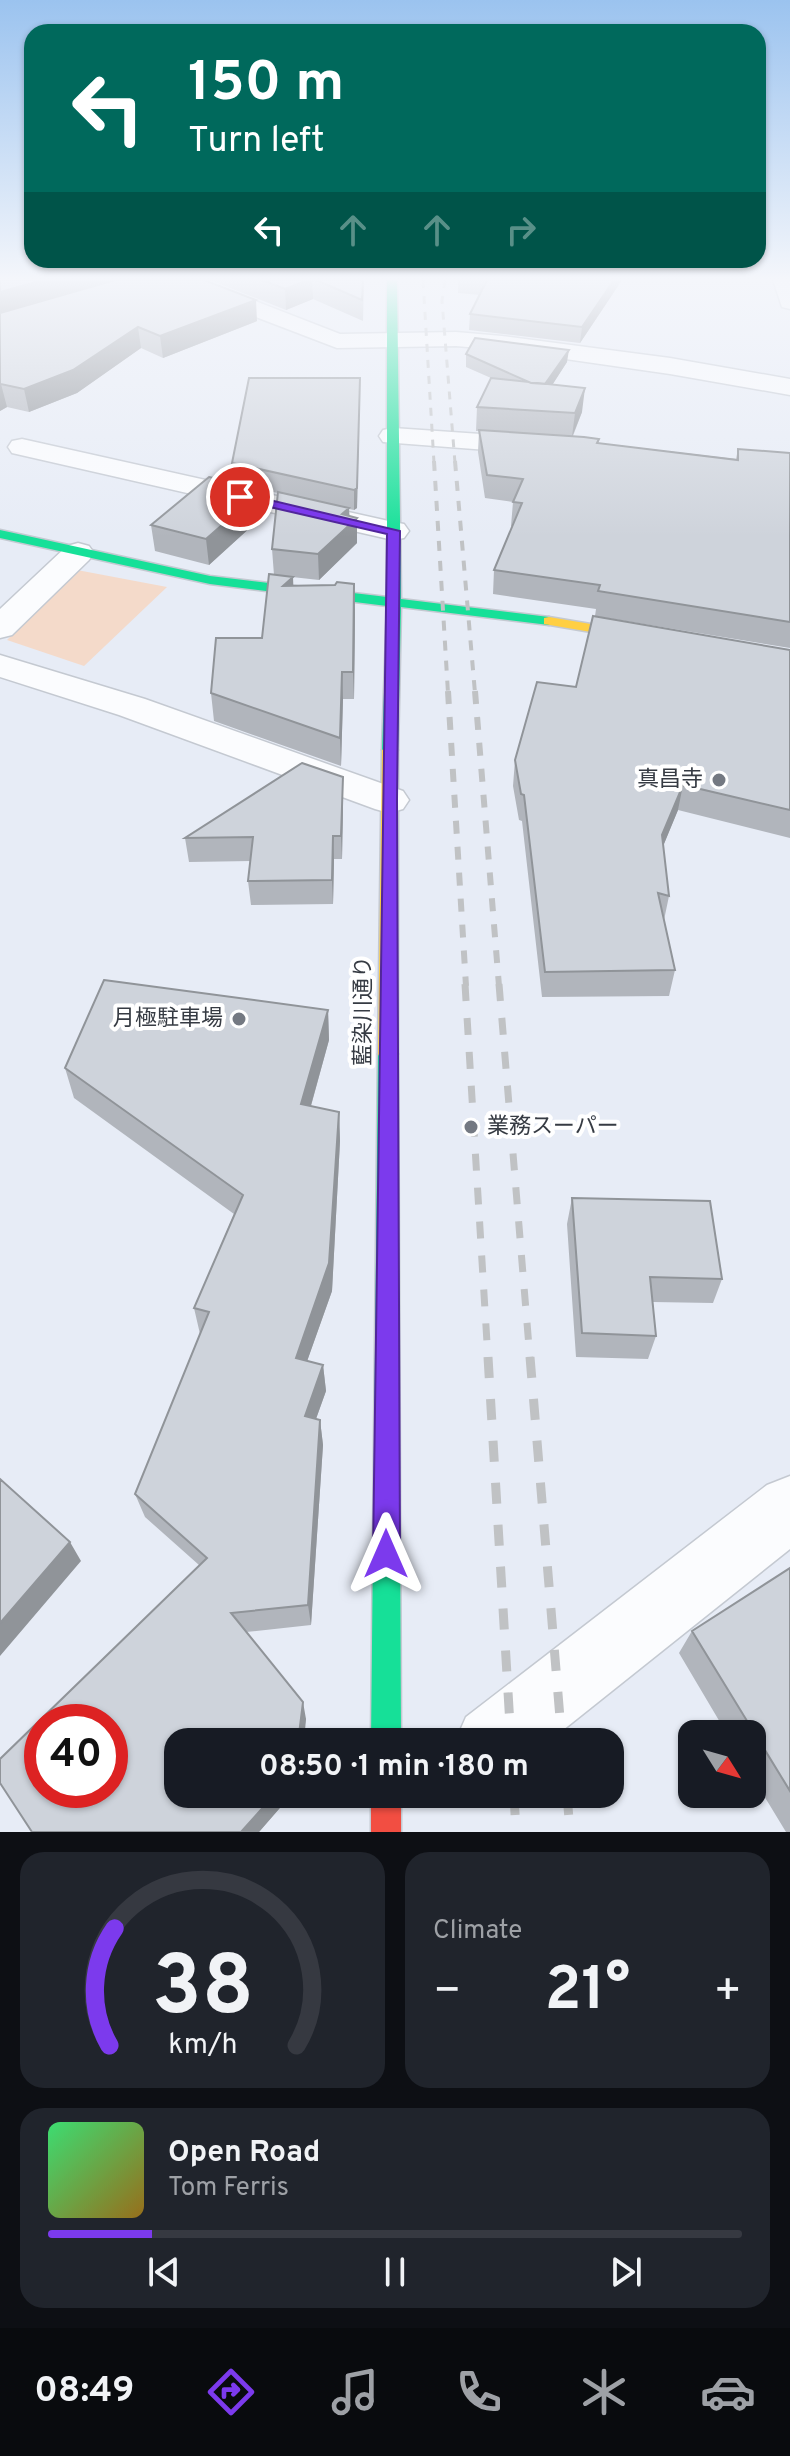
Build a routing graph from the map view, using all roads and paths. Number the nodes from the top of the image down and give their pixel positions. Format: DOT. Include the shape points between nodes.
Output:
graph roads {
  1 [pos="392,365"];
  2 [pos="666,365"];
  3 [pos="790,387"];
  4 [pos="393,436"];
  5 [pos="22,447"];
  6 [pos="568,448"];
  7 [pos="393,531"];
  8 [pos="0,534"];
  9 [pos="78,553"];
  10 [pos="394,604"];
  11 [pos="0,628"];
  12 [pos="670,641"];
  13 [pos="0,666"];
  14 [pos="389,800"];
  15 [pos="790,1508"];
  16 [pos="386,1728"];
  17 [pos="509,1728"];
  1 -- 4 [label="street, 藍染川通り"];
  2 -- 3 [label="street"];
  4 -- 6 [label="street"];
  4 -- 7 [label="street, 藍染川通り"];
  5 -- 7 [label="street"];
  7 -- 10 [label="street, 藍染川通り"];
  8 -- 9 [label="street"];
  9 -- 10 [label="street" via="210,580"];
  9 -- 11 [label="street"];
  10 -- 12 [label="street" via="537,619"];
  10 -- 14 [label="street, 藍染川通り"];
  13 -- 14 [label="street" via="147,712"];
  14 -- 16 [label="street, 藍染川通り"];
  15 -- 17 [label="street"];
}
